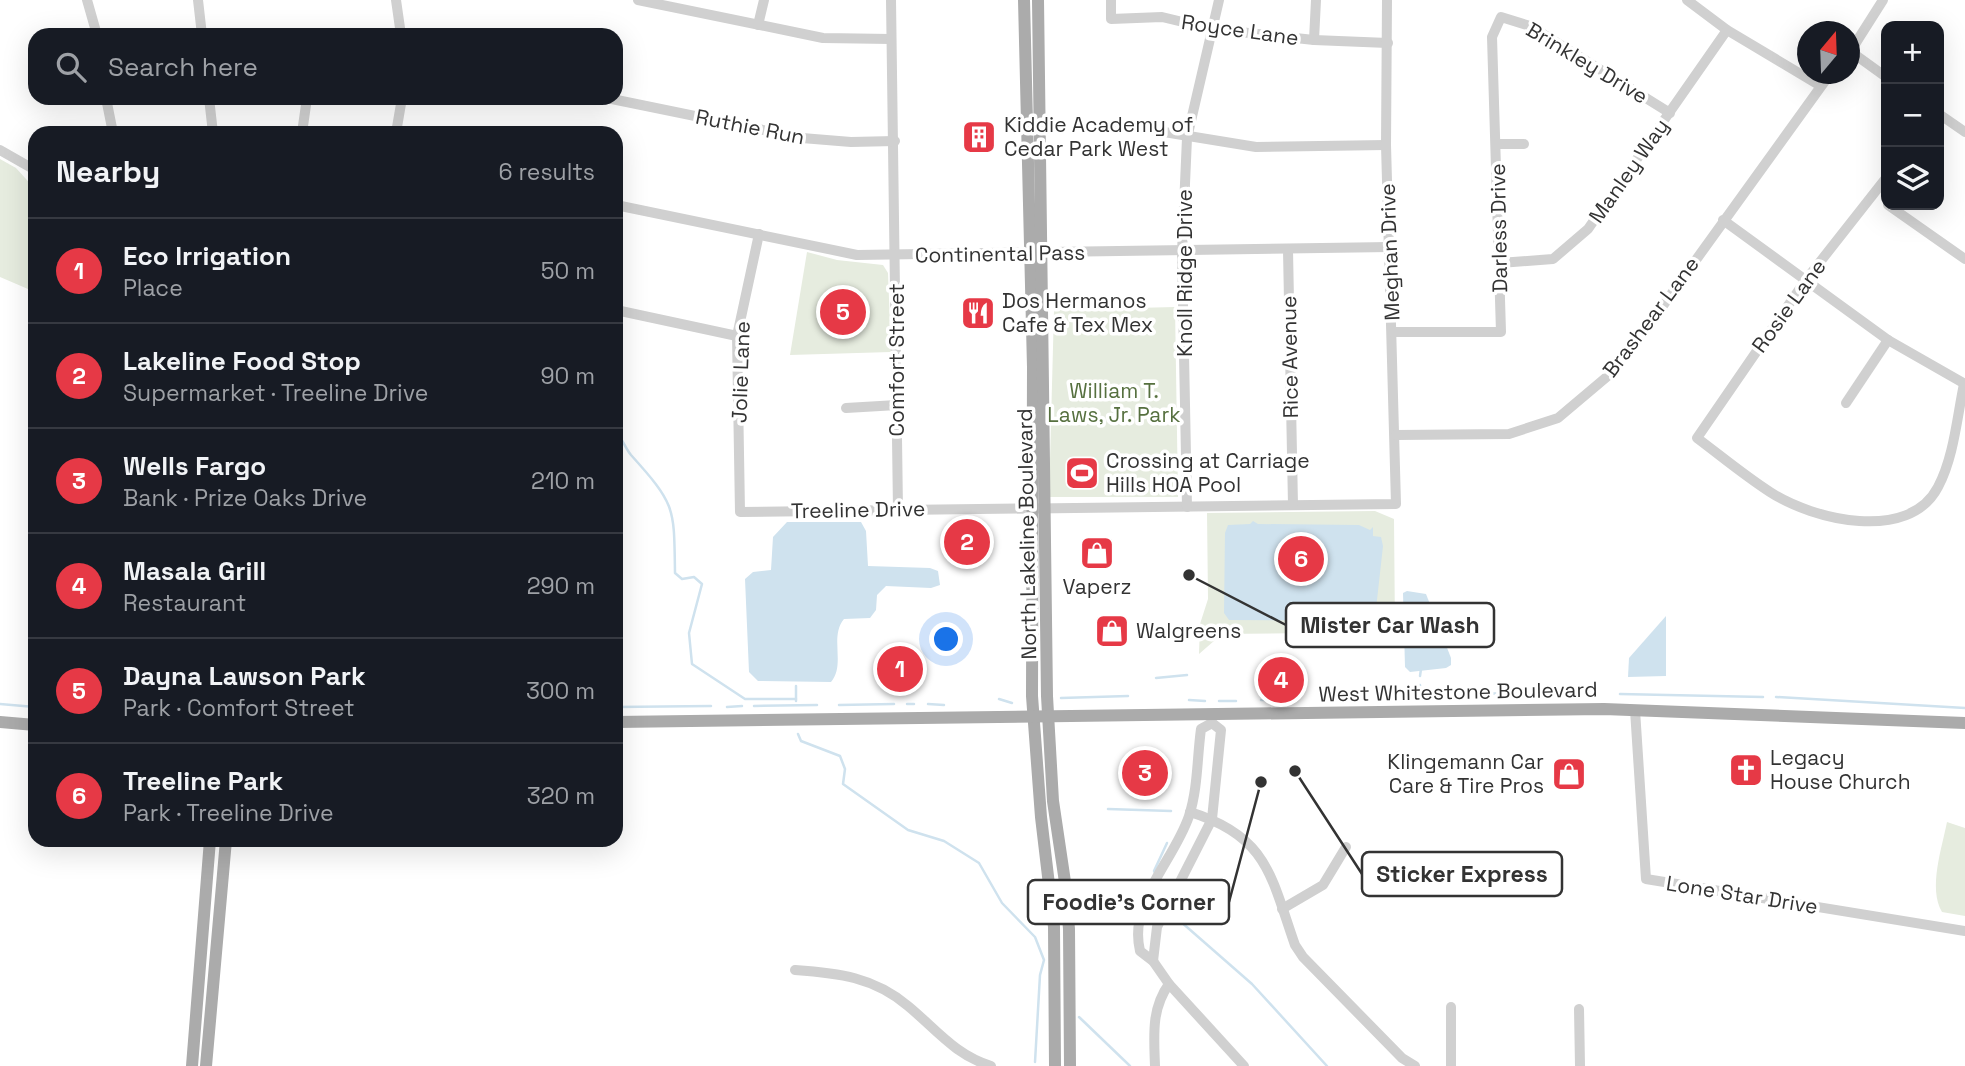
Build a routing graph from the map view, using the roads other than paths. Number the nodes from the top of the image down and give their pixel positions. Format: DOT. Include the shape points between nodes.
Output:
graph roads {
  1 [pos="87,0"];
  2 [pos="198,0"];
  3 [pos="396,0"];
  4 [pos="640,0"];
  5 [pos="764,0"];
  6 [pos="891,0"];
  7 [pos="1024,0"];
  8 [pos="1038,0"];
  9 [pos="1111,0"];
  10 [pos="1219,0"];
  11 [pos="1316,0"];
  12 [pos="1387,0"];
  13 [pos="1687,0"];
  14 [pos="1882,0"];
  15 [pos="1501,17"];
  16 [pos="758,24"];
  17 [pos="95,28"];
  18 [pos="201,28"];
  19 [pos="400,28"];
  20 [pos="1212,29"];
  21 [pos="1727,30"];
  22 [pos="1860,36"];
  23 [pos="891,39"];
  24 [pos="1314,40"];
  25 [pos="1388,43"];
  26 [pos="1860,59"];
  27 [pos="1881,74"];
  28 [pos="1819,85"];
  29 [pos="623,101"];
  30 [pos="107,105"];
  31 [pos="210,105"];
  32 [pos="306,105"];
  33 [pos="400,105"];
  34 [pos="1670,113"];
  35 [pos="1944,117"];
  36 [pos="1115,124"];
  37 [pos="112,126"];
  38 [pos="212,126"];
  39 [pos="303,126"];
  40 [pos="397,126"];
  41 [pos="1965,132"];
  42 [pos="1187,138"];
  43 [pos="895,141"];
  44 [pos="1497,144"];
  45 [pos="1524,144"];
  46 [pos="1386,145"];
  47 [pos="0,150"];
  48 [pos="28,166"];
  49 [pos="1881,185"];
  50 [pos="1874,195"];
  51 [pos="1881,200"];
  52 [pos="623,206"];
  53 [pos="1896,210"];
  54 [pos="1723,219"];
  55 [pos="759,234"];
  56 [pos="1390,247"];
  57 [pos="1288,250"];
  58 [pos="1182,251"];
  59 [pos="1035,253"];
  60 [pos="896,255"];
  61 [pos="1965,259"];
  62 [pos="1500,262"];
  63 [pos="1805,281"];
  64 [pos="623,312"];
  65 [pos="1392,332"];
  66 [pos="737,336"];
  67 [pos="1888,340"];
  68 [pos="1964,384"];
  69 [pos="1846,404"];
  70 [pos="897,405"];
  71 [pos="846,408"];
  72 [pos="1396,435"];
  73 [pos="1396,504"];
  74 [pos="1293,505"];
  75 [pos="1187,507"];
  76 [pos="1039,509"];
  77 [pos="898,510"];
  78 [pos="740,512"];
  79 [pos="1635,710"];
  80 [pos="1033,718"];
  81 [pos="1049,718"];
  82 [pos="1212,720"];
  83 [pos="0,722"];
  84 [pos="623,722"];
  85 [pos="1965,723"];
  86 [pos="28,724"];
  87 [pos="1190,812"];
  88 [pos="1212,819"];
  89 [pos="210,847"];
  90 [pos="225,847"];
  91 [pos="1346,847"];
  92 [pos="1282,909"];
  93 [pos="1965,931"];
  94 [pos="1153,961"];
  95 [pos="795,970"];
  96 [pos="1170,984"];
  97 [pos="1451,1007"];
  98 [pos="1579,1009"];
  99 [pos="192,1066"];
  100 [pos="206,1066"];
  101 [pos="991,1066"];
  102 [pos="1055,1066"];
  103 [pos="1070,1066"];
  104 [pos="1155,1066"];
  105 [pos="1244,1066"];
  106 [pos="1415,1066"];
  107 [pos="1451,1066"];
  108 [pos="1580,1066"];
  1 -- 17 [label="street"];
  2 -- 18 [label="street"];
  3 -- 19 [label="street"];
  4 -- 16 [label="street"];
  5 -- 16 [label="street"];
  6 -- 23 [label="street, Comfort Street"];
  7 -- 59 [label="main road, North Lakeline Boulevard"];
  8 -- 59 [label="main road, North Lakeline Boulevard"];
  9 -- 20 [label="street, Royce Lane" via="1111,19 1162,17"];
  10 -- 20 [label="street, Knoll Ridge Drive"];
  11 -- 24 [label="street"];
  12 -- 25 [label="street, Meghan Drive"];
  13 -- 21 [label="street"];
  14 -- 22 [label="street"];
  15 -- 34 [label="street, Brinkley Drive" via="1530,26"];
  15 -- 44 [label="street, Darless Drive" via="1492,37"];
  16 -- 23 [label="street" via="823,38"];
  20 -- 24 [label="street, Royce Lane"];
  20 -- 42 [label="street, Knoll Ridge Drive"];
  21 -- 28 [label="street"];
  21 -- 34 [label="street, Manley Way"];
  23 -- 43 [label="street, Comfort Street"];
  24 -- 25 [label="street, Royce Lane"];
  25 -- 46 [label="street, Meghan Drive"];
  26 -- 27 [label="street"];
  28 -- 54 [label="street, Brashear Lane"];
  29 -- 43 [label="street, Ruthie Run" via="802,138"];
  30 -- 37 [label="street"];
  31 -- 38 [label="street"];
  32 -- 39 [label="street"];
  33 -- 40 [label="street"];
  34 -- 62 [label="street, Manley Way" via="1588,229 1569,248 1553,260"];
  35 -- 41 [label="street"];
  36 -- 42 [label="street"];
  42 -- 46 [label="street" via="1256,147"];
  42 -- 58 [label="street, Knoll Ridge Drive"];
  43 -- 60 [label="street, Comfort Street"];
  44 -- 45 [label="street"];
  44 -- 62 [label="street, Darless Drive"];
  46 -- 56 [label="street, Meghan Drive"];
  47 -- 48 [label="street"];
  49 -- 50 [label="street, Rosie Lane"];
  50 -- 51 [label="street"];
  50 -- 63 [label="street, Rosie Lane"];
  52 -- 55 [label="street, Continental Pass"];
  53 -- 61 [label="street"];
  54 -- 63 [label="street"];
  54 -- 72 [label="street, Brashear Lane" via="1609,375 1558,418 1509,434"];
  55 -- 60 [label="street, Continental Pass" via="858,255"];
  55 -- 66 [label="street, Jolie Lane"];
  56 -- 57 [label="street, Continental Pass"];
  56 -- 65 [label="street, Meghan Drive"];
  57 -- 58 [label="street, Continental Pass"];
  57 -- 74 [label="street, Rice Avenue"];
  58 -- 59 [label="street, Continental Pass"];
  58 -- 75 [label="street, Knoll Ridge Drive"];
  59 -- 60 [label="street, Continental Pass"];
  59 -- 76 [label="main road, North Lakeline Boulevard"];
  60 -- 70 [label="street, Comfort Street"];
  62 -- 65 [label="street, Darless Drive" via="1501,332"];
  63 -- 67 [label="street"];
  63 -- 68 [label="street, Rosie Lane" via="1697,438 1771,493 1816,513 1879,523 1916,512 1938,489"];
  64 -- 66 [label="street"];
  65 -- 72 [label="street, Meghan Drive"];
  66 -- 78 [label="street, Jolie Lane"];
  67 -- 68 [label="street"];
  67 -- 69 [label="street"];
  70 -- 71 [label="street"];
  70 -- 77 [label="street, Comfort Street"];
  72 -- 73 [label="street, Meghan Drive"];
  73 -- 74 [label="street, Treeline Drive"];
  74 -- 75 [label="street, Treeline Drive"];
  75 -- 76 [label="street, Treeline Drive"];
  76 -- 77 [label="street, Treeline Drive"];
  76 -- 80 [label="main road, North Lakeline Boulevard"];
  76 -- 81 [label="main road, North Lakeline Boulevard"];
  77 -- 78 [label="street, Treeline Drive"];
  79 -- 82 [label="main road, West Whitestone Boulevard"];
  79 -- 85 [label="main road, West Whitestone Boulevard"];
  79 -- 93 [label="street, Lone Star Drive" via="1646,879"];
  80 -- 81 [label="main road, West Whitestone Boulevard"];
  80 -- 84 [label="main road, West Whitestone Boulevard"];
  80 -- 102 [label="main road, North Lakeline Boulevard" via="1054,927"];
  81 -- 82 [label="main road, West Whitestone Boulevard"];
  81 -- 103 [label="main road, North Lakeline Boulevard" via="1053,801 1069,929"];
  82 -- 87 [label="street" via="1201,729"];
  82 -- 88 [label="street" via="1221,730"];
  83 -- 86 [label="main road"];
  87 -- 88 [label="street"];
  87 -- 94 [label="street" via="1138,920 1140,951"];
  88 -- 92 [label="street" via="1251,844 1265,861"];
  88 -- 94 [label="street" via="1157,927"];
  89 -- 99 [label="main road"];
  90 -- 100 [label="main road"];
  91 -- 92 [label="street" via="1323,885"];
  92 -- 106 [label="street" via="1303,957"];
  94 -- 96 [label="street"];
  95 -- 101 [label="street" via="831,972 873,983 910,1007 953,1048"];
  96 -- 104 [label="street" via="1160,997 1154,1023"];
  96 -- 105 [label="street"];
  97 -- 107 [label="street"];
  98 -- 108 [label="street"];
}
